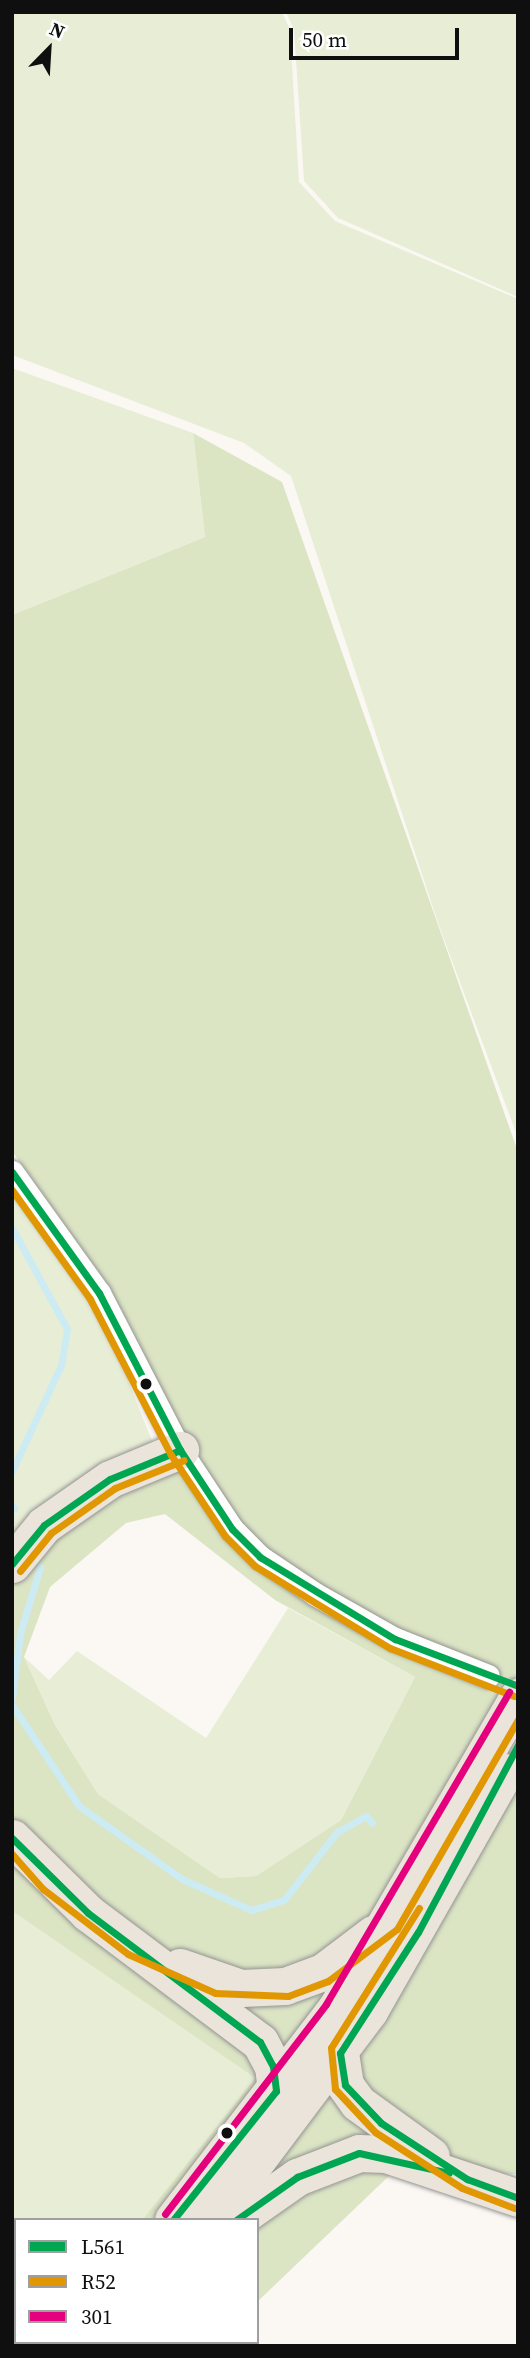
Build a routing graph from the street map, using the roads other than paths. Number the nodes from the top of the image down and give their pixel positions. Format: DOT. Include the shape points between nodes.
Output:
graph roads {
  1 [pos="12,1172"];
  2 [pos="180,1450"];
  3 [pos="12,1564"];
  4 [pos="488,1676"];
  5 [pos="514,1703"];
  6 [pos="518,1745"];
  7 [pos="12,1838"];
  8 [pos="389,1922"];
  9 [pos="132,1944"];
  10 [pos="340,2053"];
  11 [pos="276,2091"];
  12 [pos="467,2179"];
  13 [pos="518,2198"];
  14 [pos="175,2218"];
  15 [pos="214,2218"];
  16 [pos="239,2218"];
  1 -- 2 [label="street" via="99,1293"];
  2 -- 3 [label="main road" via="110,1479 44,1525"];
  2 -- 4 [label="street" via="225,1520 260,1558 395,1639"];
  5 -- 8 [label="main road"];
  6 -- 10 [label="main road" via="418,1932"];
  7 -- 9 [label="main road" via="50,1881"];
  8 -- 9 [label="main road" via="323,1972 285,1986 217,1983"];
  8 -- 11 [label="main road"];
  9 -- 11 [label="main road" via="260,2042 274,2066"];
  10 -- 12 [label="main road" via="345,2085 358,2103"];
  10 -- 15 [label="main road"];
  11 -- 14 [label="main road"];
  12 -- 13 [label="main road"];
  12 -- 16 [label="main road" via="386,2154 359,2153 298,2178"];
}
